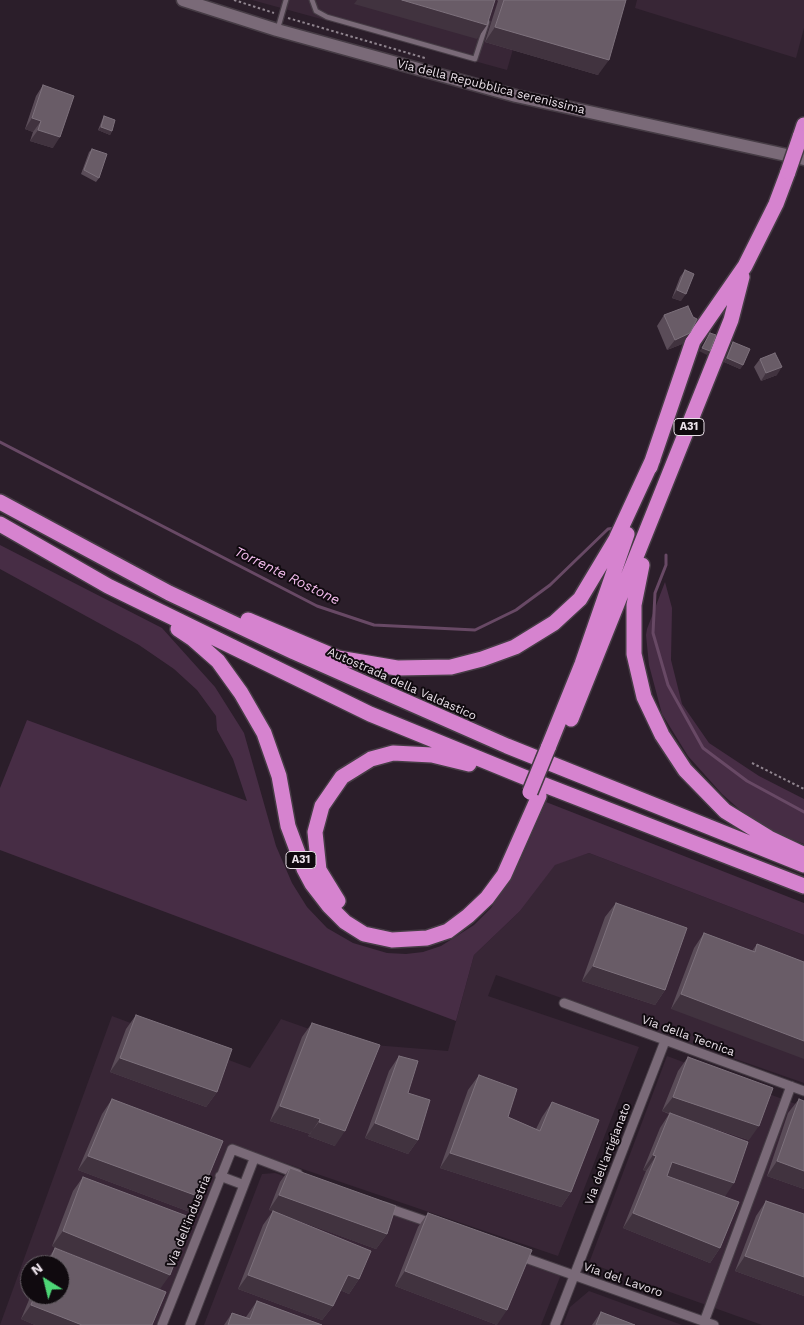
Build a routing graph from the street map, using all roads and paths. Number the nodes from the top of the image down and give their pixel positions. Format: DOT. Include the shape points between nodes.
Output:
graph roads {
  1 [pos="183,0"];
  2 [pos="234,0"];
  3 [pos="286,0"];
  4 [pos="312,0"];
  5 [pos="282,16"];
  6 [pos="489,17"];
  7 [pos="278,30"];
  8 [pos="432,60"];
  9 [pos="802,131"];
  10 [pos="804,159"];
  11 [pos="745,266"];
  12 [pos="653,459"];
  13 [pos="0,502"];
  14 [pos="659,505"];
  15 [pos="0,524"];
  16 [pos="111,562"];
  17 [pos="108,586"];
  18 [pos="553,751"];
  19 [pos="752,763"];
  20 [pos="524,777"];
  21 [pos="804,790"];
  22 [pos="535,794"];
  23 [pos="804,854"];
  24 [pos="804,865"];
  25 [pos="804,886"];
  26 [pos="564,1004"];
  27 [pos="665,1041"];
  28 [pos="791,1086"];
  29 [pos="804,1091"];
  30 [pos="254,1159"];
  31 [pos="220,1176"];
  32 [pos="309,1179"];
  33 [pos="244,1184"];
  34 [pos="373,1202"];
  35 [pos="446,1229"];
  36 [pos="510,1253"];
  37 [pos="574,1276"];
  38 [pos="704,1322"];
  39 [pos="162,1325"];
  40 [pos="190,1325"];
  41 [pos="555,1325"];
  42 [pos="714,1325"];
  1 -- 7 [label="street, Via della Repubblica serenissima"];
  2 -- 5 [label="path"];
  3 -- 5 [label="lane"];
  4 -- 6 [label="lane" via="316,11 327,18 475,59"];
  5 -- 7 [label="lane"];
  5 -- 8 [label="path"];
  7 -- 10 [label="street, Via della Repubblica serenissima" via="516,96"];
  9 -- 11 [label="highway, A31, bridge" via="776,204"];
  11 -- 12 [label="highway, A31" via="693,341"];
  11 -- 14 [label="highway, A31" via="731,320"];
  12 -- 16 [label="highway, A31" via="616,539 580,599 529,640 482,659 451,667 397,668 338,658"];
  12 -- 18 [label="highway, A31"];
  13 -- 16 [label="highway, Autostrada della Valdastico"];
  14 -- 18 [label="highway, A31"];
  14 -- 23 [label="highway, A31" via="639,576 633,633 639,676 652,716 684,770 725,811 768,838"];
  15 -- 17 [label="highway"];
  16 -- 24 [label="highway, Autostrada della Valdastico" via="228,622 428,712"];
  17 -- 20 [label="highway" via="370,714"];
  17 -- 22 [label="highway, A31" via="193,639 218,661 264,733 278,776 288,826 312,884 345,922 364,934 392,940 428,938 448,931 468,916 504,875"];
  18 -- 22 [label="highway, A31, bridge"];
  19 -- 21 [label="path"];
  20 -- 22 [label="highway, A31" via="416,753 394,753 366,762 342,777 322,806 315,832 319,870 332,895 363,923 391,931 404,932 445,921 467,906 485,886"];
  20 -- 25 [label="highway"];
  26 -- 27 [label="street, Via della Tecnica"];
  27 -- 28 [label="street, Via della Tecnica"];
  27 -- 37 [label="street, Via dell'artigianato"];
  28 -- 29 [label="street, Via della Tecnica"];
  28 -- 38 [label="street"];
  30 -- 31 [label="street, Via dell'industria" via="232,1149"];
  30 -- 32 [label="street, Via dell'industria"];
  30 -- 33 [label="street"];
  31 -- 33 [label="street"];
  31 -- 39 [label="street, Via dell'industria"];
  33 -- 40 [label="street"];
  34 -- 35 [label="street"];
  36 -- 37 [label="street"];
  37 -- 38 [label="street, Via del Lavoro"];
  37 -- 41 [label="street, Via del Lavoro"];
  38 -- 42 [label="street, Via del Lavoro"];
}
